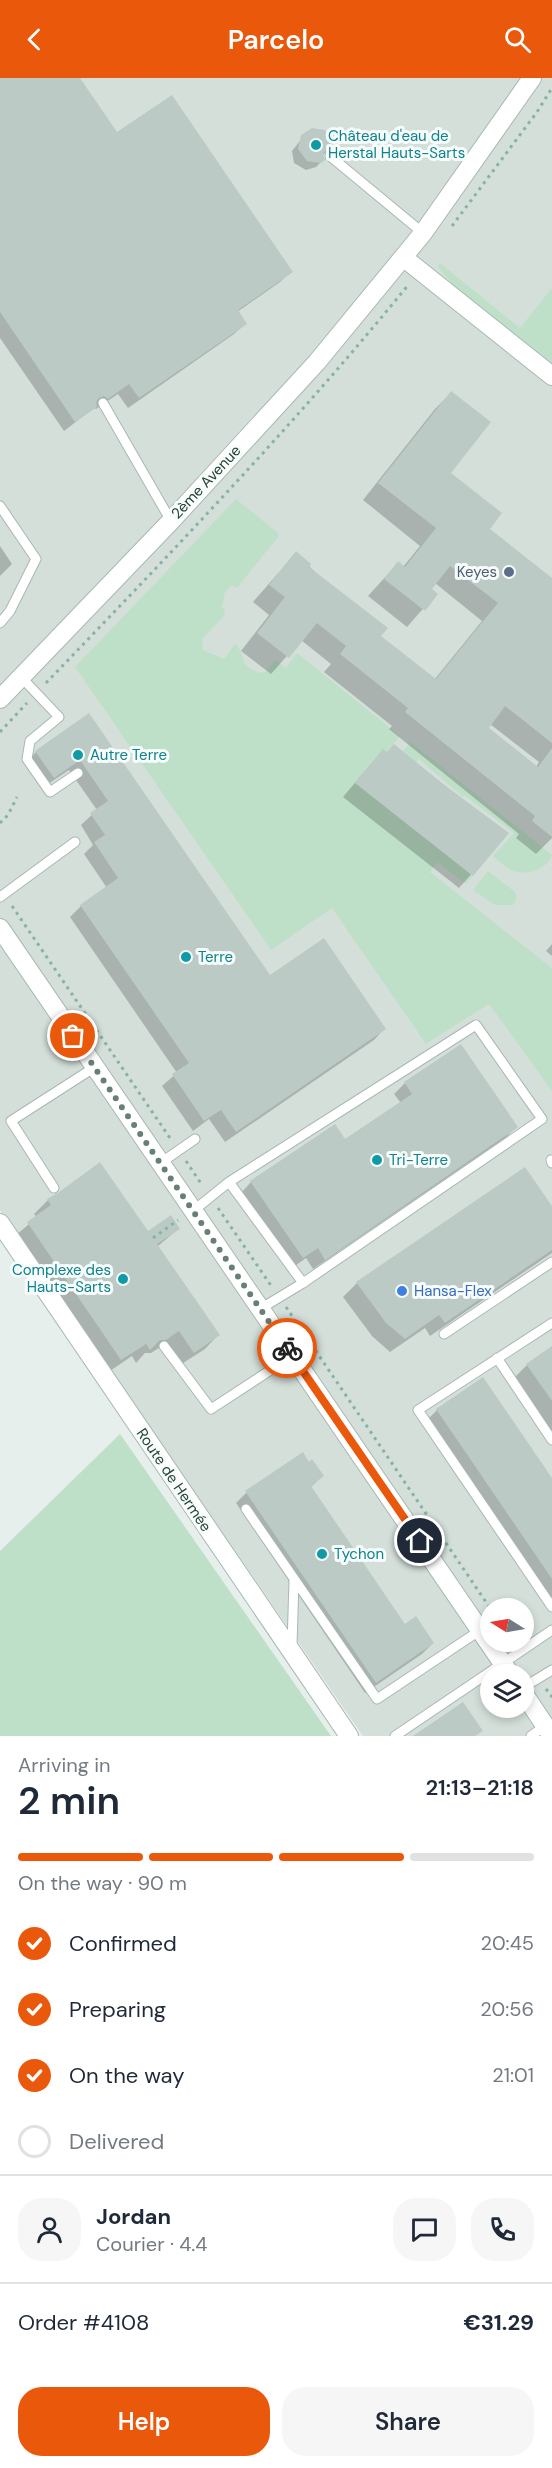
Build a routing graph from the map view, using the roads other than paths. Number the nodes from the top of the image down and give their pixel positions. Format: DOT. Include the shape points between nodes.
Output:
graph roads {
  1 [pos="532,78"];
  2 [pos="330,156"];
  3 [pos="423,233"];
  4 [pos="404,258"];
  5 [pos="552,376"];
  6 [pos="103,403"];
  7 [pos="0,506"];
  8 [pos="171,521"];
  9 [pos="0,623"];
  10 [pos="21,678"];
  11 [pos="0,699"];
  12 [pos="78,773"];
  13 [pos="75,842"];
  14 [pos="2,895"];
  15 [pos="0,928"];
  16 [pos="94,1067"];
  17 [pos="195,1139"];
  18 [pos="159,1164"];
  19 [pos="229,1182"];
  20 [pos="54,1188"];
  21 [pos="193,1211"];
  22 [pos="0,1223"];
  23 [pos="552,1262"];
  24 [pos="303,1283"];
  25 [pos="260,1309"];
  26 [pos="552,1323"];
  27 [pos="444,1335"];
  28 [pos="164,1346"];
  29 [pos="292,1356"];
  30 [pos="497,1358"];
  31 [pos="552,1440"];
  32 [pos="246,1509"];
  33 [pos="294,1580"];
  34 [pos="552,1607"];
  35 [pos="552,1630"];
  36 [pos="479,1631"];
  37 [pos="292,1652"];
  38 [pos="502,1664"];
  39 [pos="512,1664"];
  40 [pos="552,1670"];
  41 [pos="534,1681"];
  42 [pos="480,1685"];
  43 [pos="534,1715"];
  44 [pos="543,1733"];
  45 [pos="349,1736"];
  46 [pos="395,1736"];
  1 -- 3 [label="street, 2ème Avenue"];
  2 -- 3 [label="lane"];
  3 -- 4 [label="street, 2ème Avenue"];
  4 -- 5 [label="street"];
  4 -- 8 [label="street, 2ème Avenue" via="317,362"];
  6 -- 8 [label="lane"];
  7 -- 9 [label="lane" via="36,559"];
  8 -- 10 [label="street, 2ème Avenue"];
  10 -- 11 [label="street, 2ème Avenue"];
  10 -- 12 [label="lane" via="59,717 30,741 27,759 50,792"];
  13 -- 14 [label="lane"];
  15 -- 16 [label="street"];
  16 -- 18 [label="street"];
  16 -- 20 [label="lane" via="11,1121"];
  17 -- 18 [label="lane"];
  18 -- 21 [label="street"];
  19 -- 21 [label="lane"];
  19 -- 24 [label="lane"];
  19 -- 24 [label="lane" via="476,1024 542,1119"];
  21 -- 25 [label="street"];
  22 -- 37 [label="street, Route de Hermée"];
  23 -- 27 [label="lane"];
  24 -- 25 [label="lane"];
  25 -- 29 [label="street"];
  26 -- 30 [label="lane"];
  28 -- 29 [label="lane" via="211,1409"];
  29 -- 36 [label="street"];
  30 -- 31 [label="lane"];
  30 -- 34 [label="lane" via="418,1410"];
  32 -- 33 [label="lane"];
  33 -- 36 [label="lane" via="377,1699"];
  33 -- 37 [label="lane"];
  35 -- 39 [label="lane"];
  36 -- 38 [label="street"];
  37 -- 45 [label="street, Route de Hermée"];
  40 -- 41 [label="lane"];
  42 -- 46 [label="lane"];
  43 -- 44 [label="street"];
}
